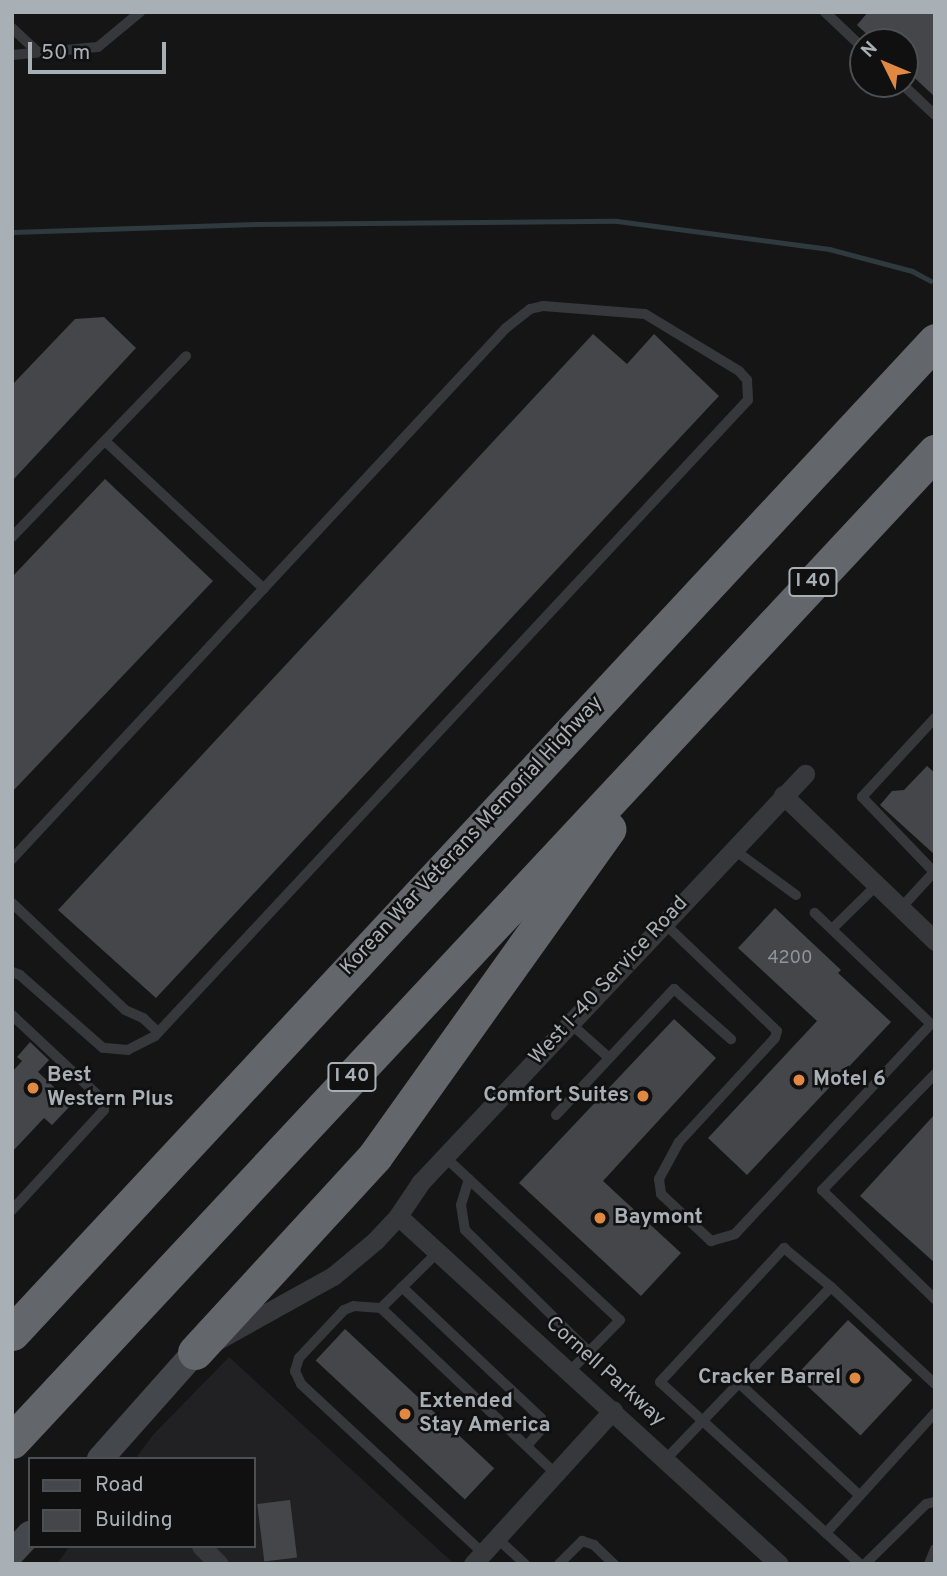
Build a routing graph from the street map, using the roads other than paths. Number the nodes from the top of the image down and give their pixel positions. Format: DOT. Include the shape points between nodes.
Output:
graph roads {
  1 [pos="140,12"];
  2 [pos="825,12"];
  3 [pos="12,28"];
  4 [pos="849,35"];
  5 [pos="38,52"];
  6 [pos="12,55"];
  7 [pos="917,98"];
  8 [pos="935,115"];
  9 [pos="935,341"];
  10 [pos="186,356"];
  11 [pos="105,441"];
  12 [pos="935,452"];
  13 [pos="12,537"];
  14 [pos="264,590"];
  15 [pos="692,712"];
  16 [pos="935,718"];
  17 [pos="804,774"];
  18 [pos="783,795"];
  19 [pos="733,849"];
  20 [pos="12,859"];
  21 [pos="934,873"];
  22 [pos="877,885"];
  23 [pos="796,895"];
  24 [pos="12,904"];
  25 [pos="901,908"];
  26 [pos="815,913"];
  27 [pos="663,923"];
  28 [pos="832,929"];
  29 [pos="935,941"];
  30 [pos="12,972"];
  31 [pos="12,1015"];
  32 [pos="570,1023"];
  33 [pos="159,1032"];
  34 [pos="730,1040"];
  35 [pos="608,1057"];
  36 [pos="935,1074"];
  37 [pos="556,1115"];
  38 [pos="445,1157"];
  39 [pos="469,1179"];
  40 [pos="129,1206"];
  41 [pos="12,1210"];
  42 [pos="398,1216"];
  43 [pos="438,1252"];
  44 [pos="402,1287"];
  45 [pos="831,1287"];
  46 [pos="935,1299"];
  47 [pos="12,1306"];
  48 [pos="381,1308"];
  49 [pos="12,1334"];
  50 [pos="195,1352"];
  51 [pos="590,1352"];
  52 [pos="570,1371"];
  53 [pos="739,1383"];
  54 [pos="935,1384"];
  55 [pos="613,1410"];
  56 [pos="935,1413"];
  57 [pos="703,1421"];
  58 [pos="12,1441"];
  59 [pos="527,1447"];
  60 [pos="104,1457"];
  61 [pos="666,1459"];
  62 [pos="556,1474"];
  63 [pos="859,1495"];
  64 [pos="935,1502"];
  65 [pos="826,1533"];
  66 [pos="28,1536"];
  67 [pos="497,1538"];
  68 [pos="203,1548"];
  69 [pos="935,1549"];
  70 [pos="12,1553"];
  71 [pos="478,1558"];
  72 [pos="219,1564"];
  73 [pos="525,1564"];
  74 [pos="559,1564"];
  75 [pos="614,1564"];
  76 [pos="779,1564"];
  77 [pos="862,1564"];
  78 [pos="929,1564"];
  1 -- 5 [label="lane" via="98,47"];
  2 -- 4 [label="lane"];
  3 -- 5 [label="lane"];
  5 -- 6 [label="lane"];
  7 -- 8 [label="lane"];
  9 -- 40 [label="highway, Korean War Veterans Memorial Highway"];
  10 -- 11 [label="lane"];
  11 -- 13 [label="lane"];
  11 -- 14 [label="lane"];
  12 -- 15 [label="highway, I 40"];
  14 -- 20 [label="lane"];
  14 -- 33 [label="lane" via="506,328 530,309 543,306 645,314 747,380 748,400"];
  15 -- 50 [label="highway" via="375,1156"];
  15 -- 58 [label="highway, I 40"];
  16 -- 21 [label="lane" via="862,797"];
  17 -- 18 [label="street, West I-40 Service Road"];
  18 -- 19 [label="street, West I-40 Service Road"];
  18 -- 22 [label="street"];
  19 -- 23 [label="lane"];
  19 -- 27 [label="street, West I-40 Service Road"];
  21 -- 25 [label="lane"];
  22 -- 25 [label="street"];
  22 -- 28 [label="lane"];
  24 -- 33 [label="lane" via="125,1010"];
  25 -- 29 [label="street"];
  26 -- 28 [label="lane"];
  27 -- 28 [label="lane" via="777,1031 679,1142 659,1179 661,1194 711,1241 735,1234 932,1024"];
  27 -- 32 [label="street, West I-40 Service Road"];
  30 -- 33 [label="lane" via="103,1048 128,1050"];
  31 -- 41 [label="lane" via="105,1102 104,1110"];
  32 -- 35 [label="lane"];
  32 -- 38 [label="street, West I-40 Service Road"];
  34 -- 35 [label="lane" via="674,989"];
  35 -- 37 [label="lane"];
  36 -- 46 [label="lane" via="822,1190"];
  38 -- 39 [label="lane"];
  38 -- 42 [label="street, West I-40 Service Road"];
  39 -- 51 [label="lane" via="461,1205 465,1230"];
  39 -- 51 [label="lane" via="620,1320"];
  40 -- 47 [label="highway"];
  40 -- 49 [label="highway, Korean War Veterans Memorial Highway"];
  42 -- 43 [label="street, Cornell Parkway"];
  42 -- 50 [label="street, West I-40 Service Road" via="333,1276"];
  43 -- 44 [label="lane"];
  43 -- 52 [label="street, Cornell Parkway"];
  44 -- 48 [label="lane"];
  44 -- 59 [label="lane" via="541,1418 540,1432"];
  45 -- 53 [label="lane"];
  45 -- 54 [label="lane"];
  45 -- 57 [label="lane" via="784,1248 660,1382"];
  48 -- 59 [label="lane"];
  48 -- 71 [label="lane" via="344,1310 299,1358 297,1378"];
  50 -- 60 [label="main road, West I-40 Service Road"];
  51 -- 52 [label="lane"];
  52 -- 55 [label="street, Cornell Parkway"];
  53 -- 57 [label="lane"];
  53 -- 63 [label="lane"];
  55 -- 61 [label="street, Cornell Parkway"];
  55 -- 62 [label="street"];
  56 -- 63 [label="lane"];
  57 -- 61 [label="lane"];
  57 -- 65 [label="lane"];
  59 -- 62 [label="lane"];
  61 -- 76 [label="street, Cornell Parkway"];
  62 -- 67 [label="street"];
  63 -- 65 [label="lane"];
  64 -- 77 [label="lane" via="926,1504"];
  65 -- 77 [label="lane"];
  66 -- 70 [label="main road"];
  67 -- 71 [label="street"];
  67 -- 73 [label="lane"];
  68 -- 72 [label="street"];
  69 -- 78 [label="lane"];
  74 -- 75 [label="lane" via="582,1541 594,1545"];
}
